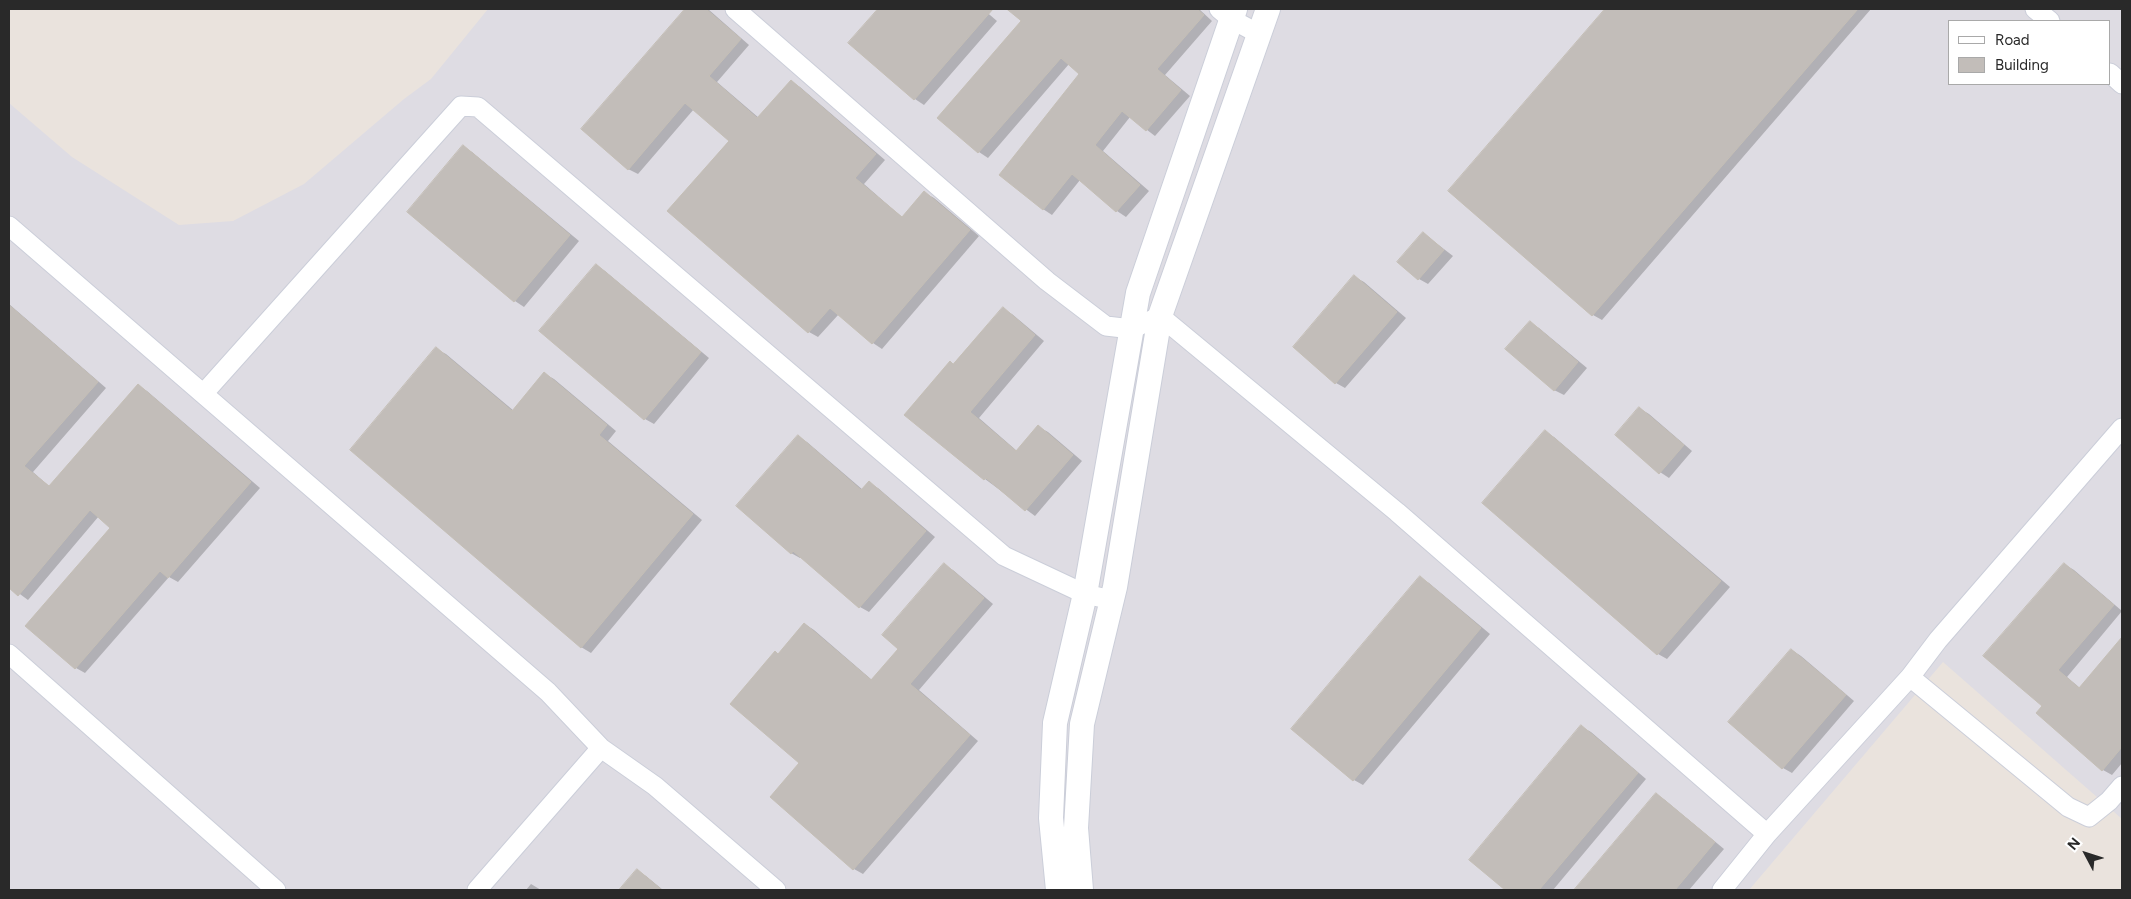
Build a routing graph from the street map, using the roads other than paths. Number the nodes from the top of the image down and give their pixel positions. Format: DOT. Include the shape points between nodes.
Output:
graph roads {
  1 [pos="735,9"];
  2 [pos="1268,9"];
  3 [pos="2035,9"];
  4 [pos="1228,12"];
  5 [pos="2049,20"];
  6 [pos="1259,34"];
  7 [pos="2111,74"];
  8 [pos="2122,84"];
  9 [pos="9,226"];
  10 [pos="1160,316"];
  11 [pos="1132,328"];
  12 [pos="203,394"];
  13 [pos="2122,428"];
  14 [pos="1085,594"];
  15 [pos="1112,600"];
  16 [pos="9,654"];
  17 [pos="1910,677"];
  18 [pos="601,748"];
  19 [pos="2122,786"];
  20 [pos="1767,834"];
  21 [pos="276,890"];
  22 [pos="477,890"];
  23 [pos="776,890"];
  24 [pos="1058,890"];
  25 [pos="1081,890"];
  26 [pos="1722,890"];
  1 -- 11 [label="street" via="1047,281 1106,326"];
  2 -- 6 [label="street"];
  3 -- 5 [label="street"];
  4 -- 6 [label="street"];
  4 -- 11 [label="street" via="1138,293"];
  6 -- 10 [label="street"];
  7 -- 8 [label="street"];
  9 -- 12 [label="street"];
  10 -- 11 [label="street"];
  10 -- 15 [label="street"];
  10 -- 20 [label="street" via="1404,519"];
  11 -- 14 [label="street"];
  12 -- 14 [label="street" via="461,106 478,107 1004,556"];
  12 -- 18 [label="street" via="548,692"];
  13 -- 17 [label="street" via="1944,632"];
  14 -- 15 [label="street"];
  14 -- 24 [label="street" via="1055,723 1051,818"];
  15 -- 25 [label="street" via="1082,724 1076,828"];
  16 -- 21 [label="street"];
  17 -- 19 [label="street" via="2068,807 2089,817"];
  17 -- 20 [label="street"];
  18 -- 22 [label="street"];
  18 -- 23 [label="street" via="655,786"];
  20 -- 26 [label="street"];
}
